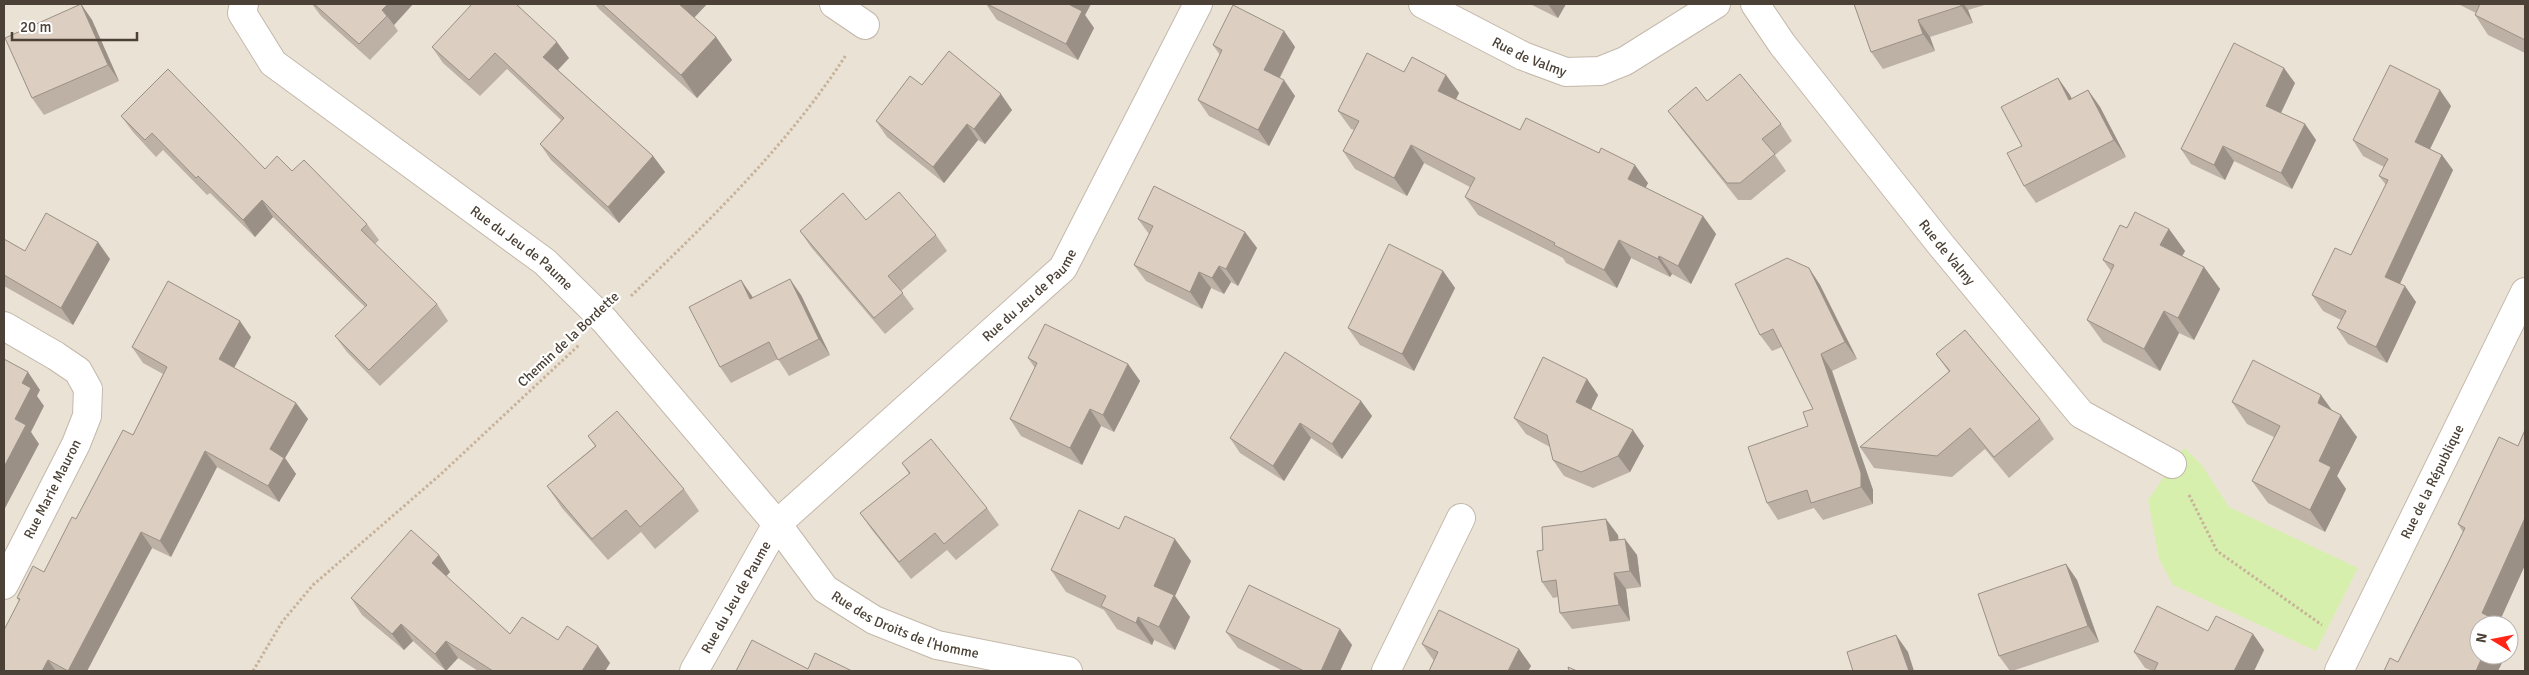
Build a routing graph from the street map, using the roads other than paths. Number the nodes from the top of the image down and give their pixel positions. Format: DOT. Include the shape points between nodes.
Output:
graph roads {
  1 [pos="244,4"];
  2 [pos="834,4"];
  3 [pos="1198,4"];
  4 [pos="1423,4"];
  5 [pos="1716,4"];
  6 [pos="1755,4"];
  7 [pos="865,25"];
  8 [pos="2525,292"];
  9 [pos="4,326"];
  10 [pos="2172,464"];
  11 [pos="1462,518"];
  12 [pos="778,524"];
  13 [pos="4,585"];
  14 [pos="694,671"];
  15 [pos="1068,671"];
  16 [pos="1386,671"];
  17 [pos="2339,671"];
  1 -- 12 [label="street, Rue du Jeu de Paume" via="242,13 273,64 545,262 605,321"];
  2 -- 7 [label="street"];
  3 -- 12 [label="street, Rue du Jeu de Paume" via="1063,268"];
  4 -- 5 [label="street, Rue de Valmy" via="1523,56 1566,72 1600,71 1625,61"];
  6 -- 10 [label="street, Rue de Valmy" via="1782,44 1941,245 2081,414"];
  8 -- 17 [label="street, Rue de la République"];
  9 -- 13 [label="street, Rue Marie Mauron" via="78,371 88,389 87,416 76,444"];
  11 -- 16 [label="street"];
  12 -- 14 [label="street, Rue du Jeu de Paume"];
  12 -- 15 [label="street, Rue des Droits de l'Homme" via="825,589 874,620 937,645"];
}
